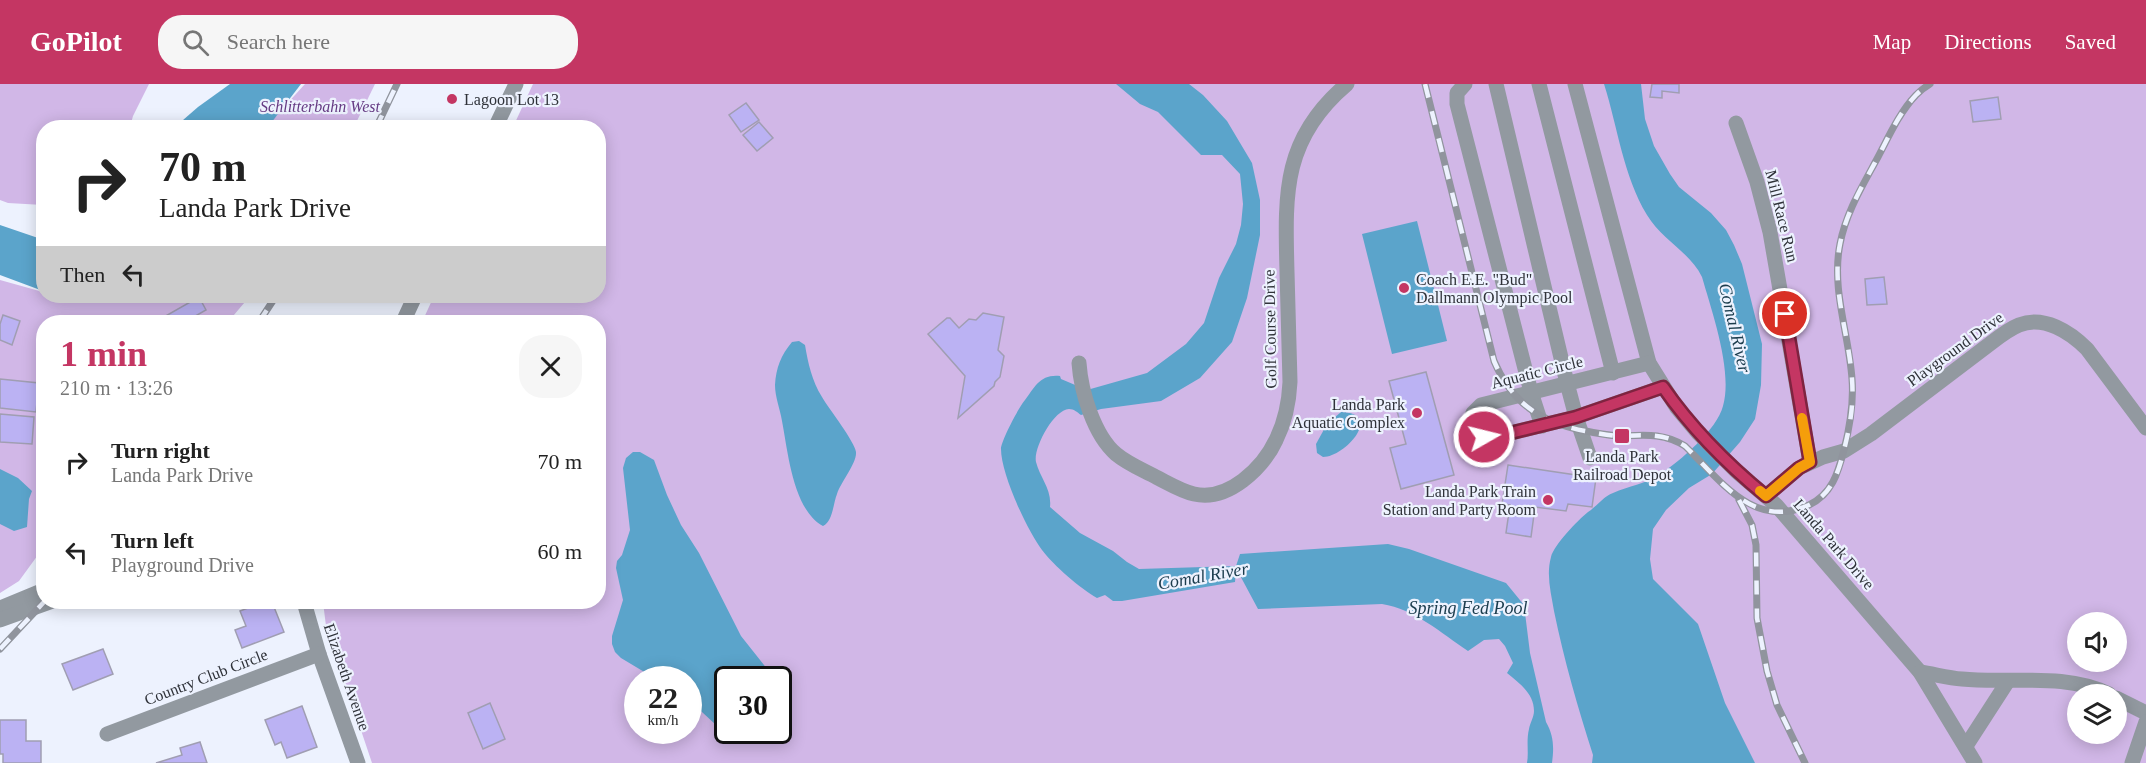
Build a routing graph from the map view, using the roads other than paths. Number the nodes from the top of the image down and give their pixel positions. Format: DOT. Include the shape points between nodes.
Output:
graph roads {
  1 [pos="516,84"];
  2 [pos="1347,84"];
  3 [pos="1465,84"];
  4 [pos="1496,84"];
  5 [pos="1539,84"];
  6 [pos="1575,84"];
  7 [pos="499,120"];
  8 [pos="1736,123"];
  9 [pos="1079,363"];
  10 [pos="1649,363"];
  11 [pos="1613,373"];
  12 [pos="1567,383"];
  13 [pos="1663,387"];
  14 [pos="1531,392"];
  15 [pos="1576,417"];
  16 [pos="1542,426"];
  17 [pos="2146,428"];
  18 [pos="1590,458"];
  19 [pos="1810,462"];
  20 [pos="1766,496"];
  21 [pos="36,593"];
  22 [pos="36,607"];
  23 [pos="0,608"];
  24 [pos="306,609"];
  25 [pos="0,620"];
  26 [pos="319,654"];
  27 [pos="1920,672"];
  28 [pos="2008,681"];
  29 [pos="2076,684"];
  30 [pos="2127,704"];
  31 [pos="2146,713"];
  32 [pos="2146,722"];
  33 [pos="107,734"];
  34 [pos="1966,746"];
  35 [pos="358,763"];
  36 [pos="1976,763"];
  37 [pos="2132,763"];
  1 -- 7 [label="street"];
  2 -- 9 [label="street, Golf Course Drive" via="1307,129 1289,178 1285,208 1289,402 1276,442 1257,468 1222,492 1194,495 1117,455 1093,420"];
  3 -- 14 [label="street" via="1457,93 1457,104"];
  4 -- 12 [label="street"];
  5 -- 11 [label="street"];
  6 -- 10 [label="street, Landa Park Drive"];
  8 -- 19 [label="street, Mill Race Run" via="1770,232"];
  10 -- 11 [label="street, Aquatic Circle"];
  10 -- 13 [label="street, Landa Park Drive"];
  11 -- 12 [label="street, Aquatic Circle"];
  12 -- 14 [label="street, Aquatic Circle"];
  12 -- 15 [label="street"];
  13 -- 15 [label="street, Aquatic Circle"];
  13 -- 20 [label="street, Landa Park Drive" via="1698,433"];
  14 -- 16 [label="street"];
  14 -- 16 [label="street, Aquatic Circle" via="1481,405 1473,413 1471,424 1490,438"];
  15 -- 16 [label="street, Aquatic Circle"];
  15 -- 18 [label="street"];
  17 -- 19 [label="street, Playground Drive" via="2076,338 2053,326 2028,322 1990,343 1871,434 1844,451"];
  19 -- 20 [label="street, Playground Drive"];
  20 -- 27 [label="street, Landa Park Drive"];
  21 -- 23 [label="street"];
  22 -- 25 [label="street"];
  24 -- 26 [label="street, Elizabeth Avenue"];
  26 -- 33 [label="street, Country Club Circle"];
  26 -- 35 [label="street, Elizabeth Avenue"];
  27 -- 28 [label="street"];
  27 -- 34 [label="street, Landa Park Drive"];
  28 -- 29 [label="street"];
  28 -- 34 [label="street"];
  30 -- 31 [label="street"];
  32 -- 37 [label="street"];
  34 -- 36 [label="street, Landa Park Drive"];
}
